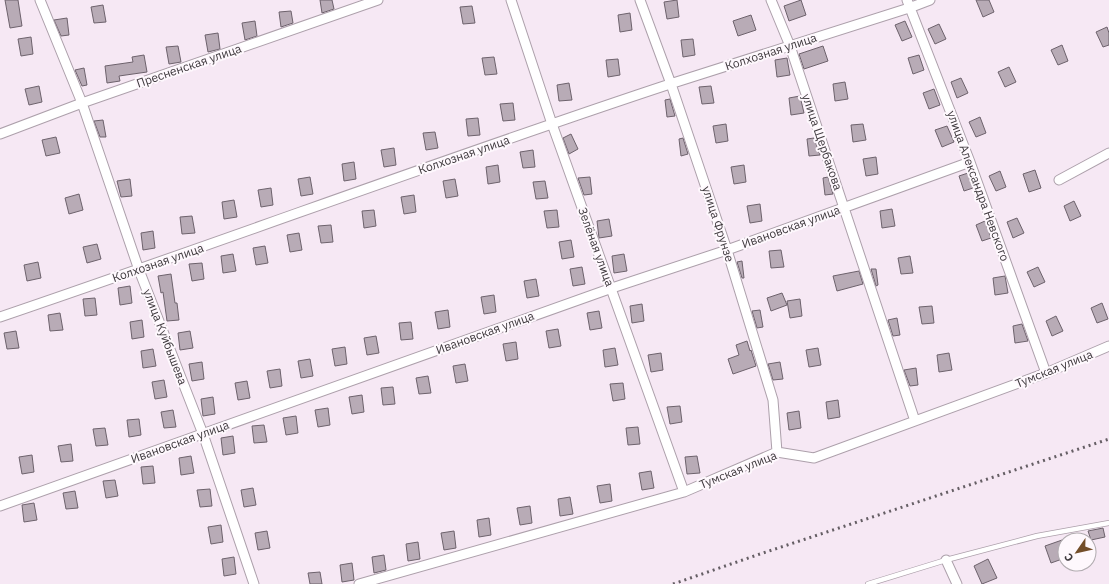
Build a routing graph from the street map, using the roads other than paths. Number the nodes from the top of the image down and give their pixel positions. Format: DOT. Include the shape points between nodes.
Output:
graph roads {
  1 [pos="40,0"];
  2 [pos="378,0"];
  3 [pos="511,0"];
  4 [pos="640,0"];
  5 [pos="771,0"];
  6 [pos="930,0"];
  7 [pos="908,4"];
  8 [pos="790,46"];
  9 [pos="671,84"];
  10 [pos="82,103"];
  11 [pos="552,124"];
  12 [pos="0,134"];
  13 [pos="1109,153"];
  14 [pos="970,162"];
  15 [pos="1059,180"];
  16 [pos="845,208"];
  17 [pos="726,250"];
  18 [pos="139,270"];
  19 [pos="612,288"];
  20 [pos="0,317"];
  21 [pos="1109,346"];
  22 [pos="1046,373"];
  23 [pos="915,421"];
  24 [pos="203,434"];
  25 [pos="777,452"];
  26 [pos="684,492"];
  27 [pos="0,506"];
  28 [pos="1109,523"];
  29 [pos="946,560"];
  30 [pos="254,584"];
  31 [pos="359,584"];
  32 [pos="868,584"];
  33 [pos="957,584"];
  1 -- 10 [label="street, улица Куйбышева"];
  2 -- 10 [label="street, Пресненская улица"];
  3 -- 11 [label="street, Зелёная улица"];
  4 -- 9 [label="street, улица Фрунзе"];
  5 -- 8 [label="street, улица Щербакова"];
  6 -- 7 [label="street, Колхозная улица"];
  7 -- 8 [label="street, Колхозная улица"];
  7 -- 14 [label="street, улица Александра Невского"];
  8 -- 9 [label="street, Колхозная улица"];
  8 -- 16 [label="street, улица Щербакова"];
  9 -- 11 [label="street, Колхозная улица"];
  9 -- 17 [label="street, улица Фрунзе"];
  10 -- 12 [label="street, Пресненская улица"];
  10 -- 18 [label="street, улица Куйбышева"];
  11 -- 18 [label="street, Колхозная улица"];
  11 -- 19 [label="street, Зелёная улица"];
  13 -- 15 [label="street"];
  14 -- 16 [label="street, Ивановская улица"];
  14 -- 22 [label="street, улица Александра Невского"];
  16 -- 17 [label="street, Ивановская улица"];
  16 -- 23 [label="street, улица Щербакова"];
  17 -- 19 [label="street, Ивановская улица"];
  17 -- 25 [label="street, улица Фрунзе" via="773,400"];
  18 -- 20 [label="street, Колхозная улица"];
  18 -- 24 [label="street, улица Куйбышева"];
  19 -- 24 [label="street, Ивановская улица"];
  19 -- 26 [label="street, Зелёная улица"];
  21 -- 22 [label="street, Тумская улица"];
  22 -- 23 [label="street, Тумская улица"];
  23 -- 25 [label="street, Тумская улица" via="814,458"];
  24 -- 27 [label="street, Ивановская улица"];
  24 -- 30 [label="street, улица Куйбышева"];
  25 -- 26 [label="street, Тумская улица"];
  26 -- 31 [label="street, Тумская улица"];
  28 -- 29 [label="lane" via="1037,536"];
  29 -- 32 [label="lane"];
  29 -- 33 [label="street"];
}
